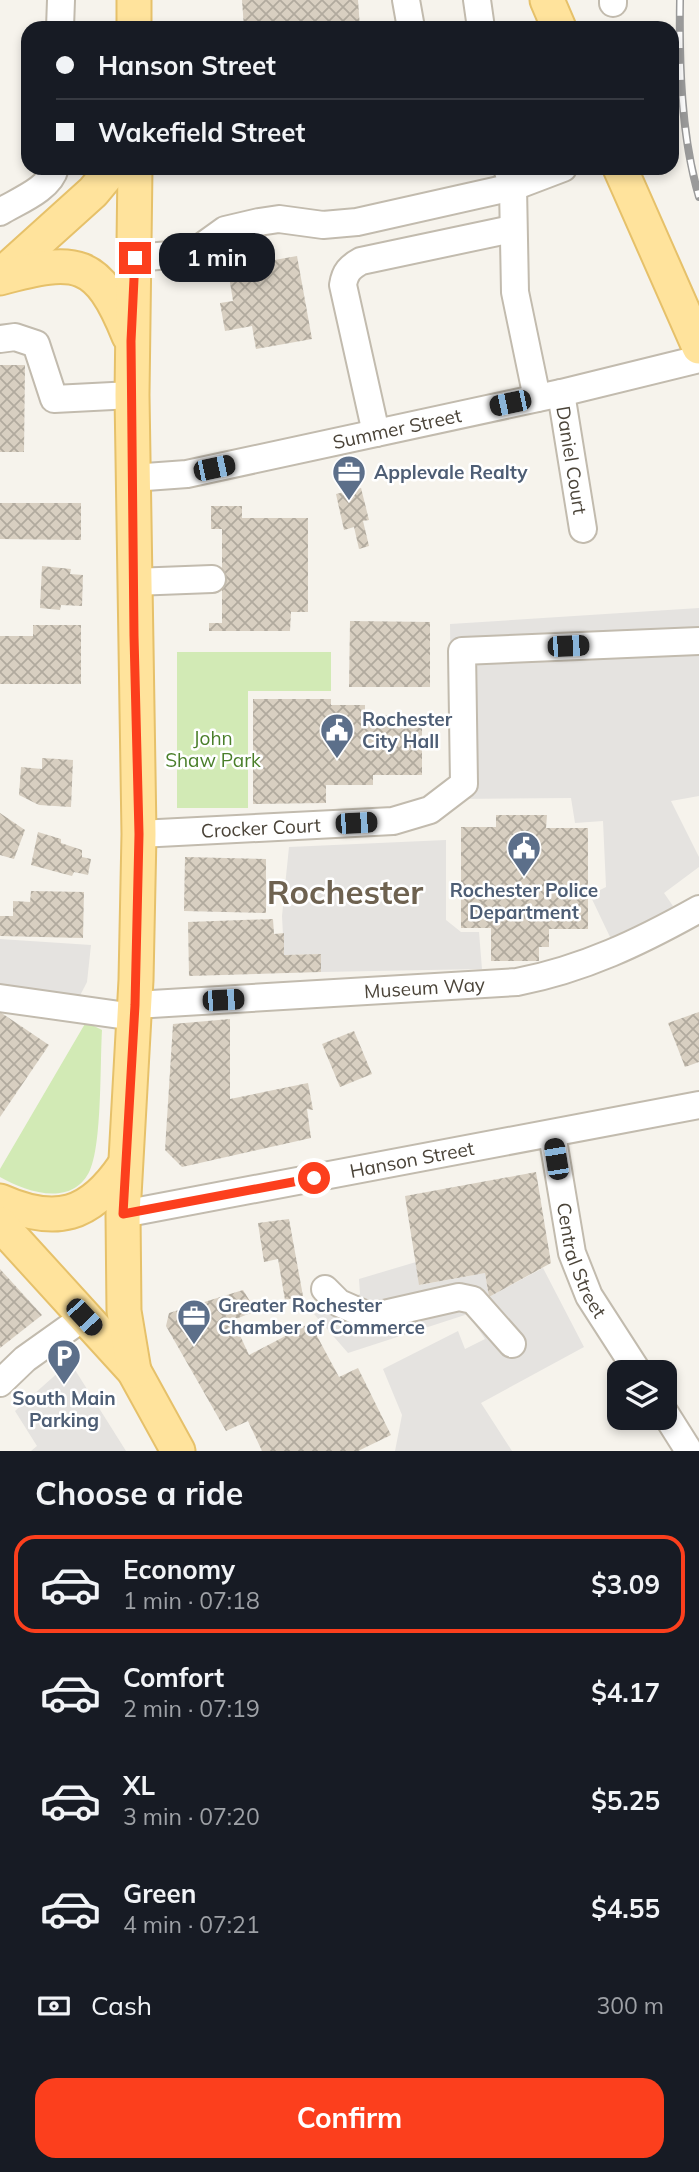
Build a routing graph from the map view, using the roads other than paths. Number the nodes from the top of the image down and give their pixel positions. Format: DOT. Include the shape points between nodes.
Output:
graph roads {
  1 [pos="61,0"];
  2 [pos="134,0"];
  3 [pos="406,0"];
  4 [pos="477,0"];
  5 [pos="547,0"];
  6 [pos="60,21"];
  7 [pos="134,21"];
  8 [pos="410,21"];
  9 [pos="480,21"];
  10 [pos="556,21"];
  11 [pos="53,175"];
  12 [pos="107,175"];
  13 [pos="135,175"];
  14 [pos="623,175"];
  15 [pos="510,177"];
  16 [pos="0,212"];
  17 [pos="512,229"];
  18 [pos="135,258"];
  19 [pos="0,277"];
  20 [pos="0,340"];
  21 [pos="131,341"];
  22 [pos="699,347"];
  23 [pos="699,359"];
  24 [pos="132,395"];
  25 [pos="549,395"];
  26 [pos="376,433"];
  27 [pos="132,478"];
  28 [pos="583,529"];
  29 [pos="212,579"];
  30 [pos="134,582"];
  31 [pos="699,641"];
  32 [pos="139,834"];
  33 [pos="699,909"];
  34 [pos="0,998"];
  35 [pos="134,1011"];
  36 [pos="699,1105"];
  37 [pos="552,1134"];
  38 [pos="124,1166"];
  39 [pos="0,1201"];
  40 [pos="123,1214"];
  41 [pos="0,1224"];
  42 [pos="325,1289"];
  43 [pos="84,1317"];
  44 [pos="512,1344"];
  45 [pos="630,1360"];
  46 [pos="134,1370"];
  47 [pos="0,1382"];
  48 [pos="676,1430"];
  49 [pos="178,1451"];
  50 [pos="689,1451"];
  1 -- 6 [label="street"];
  2 -- 7 [label="main road"];
  3 -- 8 [label="street"];
  4 -- 9 [label="street"];
  5 -- 10 [label="main road"];
  11 -- 16 [label="street"];
  12 -- 19 [label="main road"];
  13 -- 18 [label="main road"];
  14 -- 22 [label="main road"];
  15 -- 17 [label="street, Daniel Court"];
  15 -- 18 [label="street" via="356,222 259,222 225,230 193,253"];
  17 -- 25 [label="street, Daniel Court" via="515,292"];
  17 -- 26 [label="street" via="351,266 343,285"];
  18 -- 21 [label="main road"];
  19 -- 21 [label="main road" via="57,265 90,274 114,299"];
  20 -- 24 [label="street" via="15,337 36,344 54,399"];
  21 -- 24 [label="main road"];
  23 -- 25 [label="street, Summer Street"];
  24 -- 27 [label="main road"];
  25 -- 26 [label="street, Summer Street"];
  25 -- 28 [label="street, Daniel Court"];
  26 -- 27 [label="street, Summer Street" via="187,474"];
  27 -- 30 [label="main road"];
  29 -- 30 [label="street"];
  30 -- 32 [label="main road"];
  31 -- 32 [label="street, Crocker Court" via="462,651 464,784 430,810 393,821"];
  32 -- 35 [label="main road"];
  33 -- 35 [label="street, Museum Way" via="612,954 517,982"];
  34 -- 35 [label="street, Museum Way"];
  35 -- 38 [label="main road"];
  36 -- 37 [label="street, Hanson Street"];
  37 -- 40 [label="street, Hanson Street"];
  37 -- 45 [label="street, Central Street" via="572,1253 589,1296"];
  38 -- 39 [label="main road" via="104,1193 66,1213 31,1213"];
  38 -- 40 [label="main road"];
  40 -- 46 [label="main road" via="124,1311"];
  41 -- 43 [label="main road"];
  42 -- 44 [label="street" via="339,1303 371,1317 459,1297 473,1300"];
  43 -- 46 [label="main road"];
  43 -- 47 [label="street"];
  46 -- 49 [label="main road"];
  48 -- 50 [label="street"];
}
